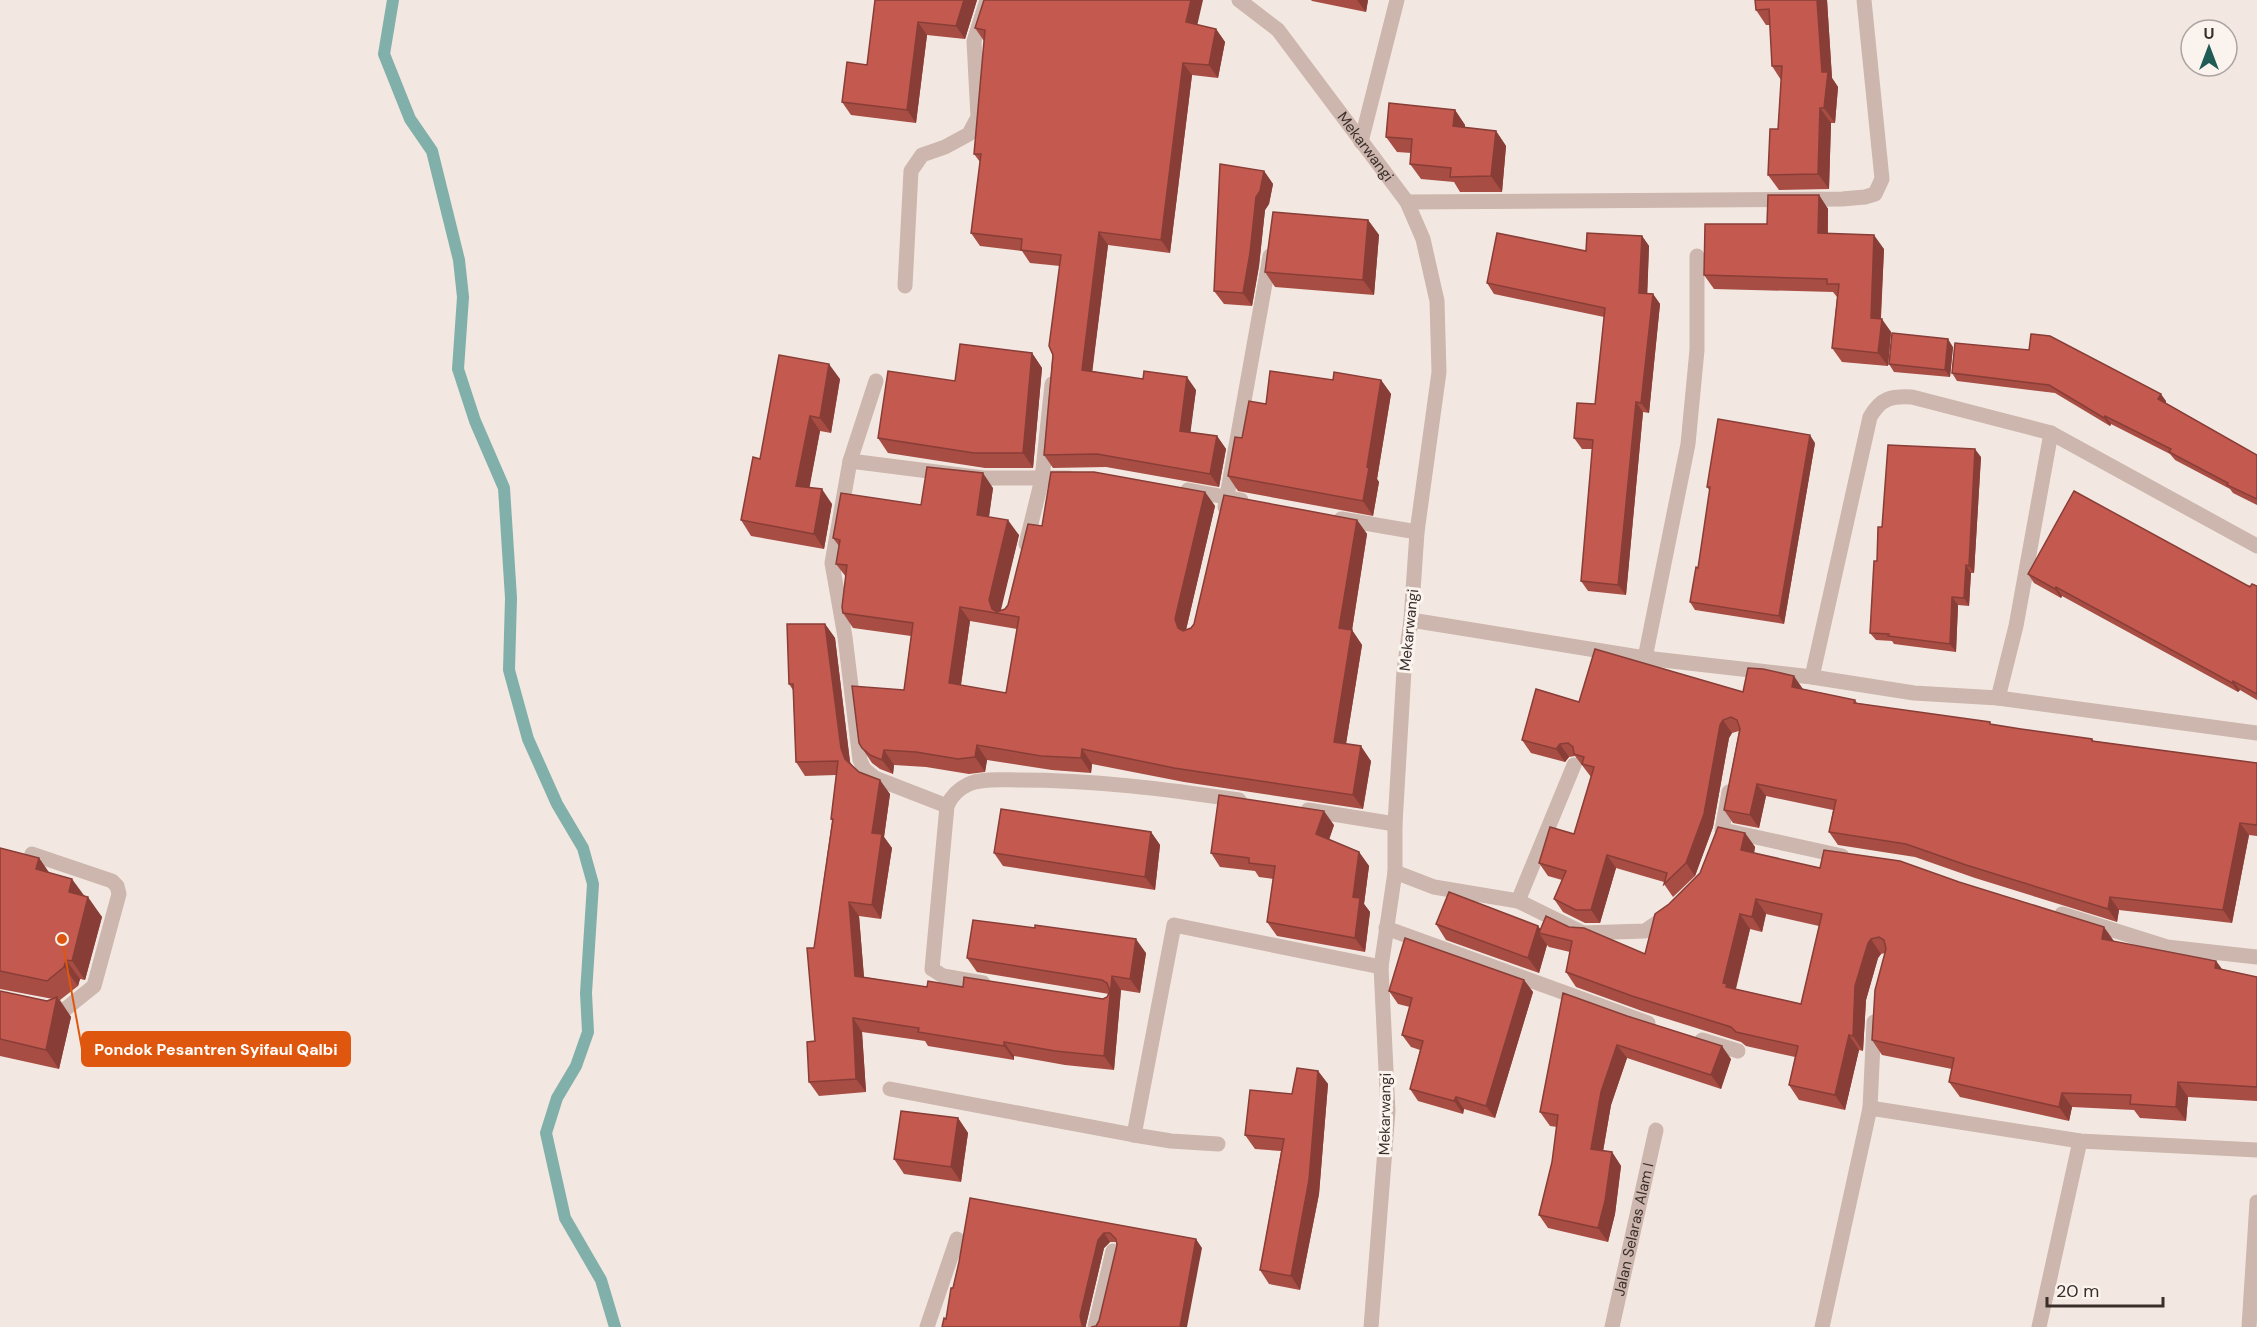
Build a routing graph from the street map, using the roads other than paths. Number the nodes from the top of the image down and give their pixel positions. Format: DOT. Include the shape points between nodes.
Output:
graph roads {
  1 [pos="987,0"];
  2 [pos="1239,0"];
  3 [pos="1397,0"];
  4 [pos="1864,0"];
  5 [pos="1361,142"];
  6 [pos="1407,202"];
  7 [pos="1271,244"];
  8 [pos="1696,256"];
  9 [pos="905,286"];
  10 [pos="1053,367"];
  11 [pos="876,381"];
  12 [pos="2051,433"];
  13 [pos="850,461"];
  14 [pos="1084,478"];
  15 [pos="1042,479"];
  16 [pos="1174,488"];
  17 [pos="1227,497"];
  18 [pos="1260,504"];
  19 [pos="1326,517"];
  20 [pos="1222,520"];
  21 [pos="1417,532"];
  22 [pos="2257,546"];
  23 [pos="1023,555"];
  24 [pos="1411,621"];
  25 [pos="1645,658"];
  26 [pos="1812,677"];
  27 [pos="1998,698"];
  28 [pos="2257,733"];
  29 [pos="1574,765"];
  30 [pos="1733,774"];
  31 [pos="1256,803"];
  32 [pos="946,806"];
  33 [pos="1291,808"];
  34 [pos="1395,824"];
  35 [pos="32,854"];
  36 [pos="1857,858"];
  37 [pos="1395,872"];
  38 [pos="1518,901"];
  39 [pos="1679,905"];
  40 [pos="2046,909"];
  41 [pos="1386,928"];
  42 [pos="2257,957"];
  43 [pos="1381,967"];
  44 [pos="999,985"];
  45 [pos="1875,1003"];
  46 [pos="32,1005"];
  47 [pos="1663,1028"];
  48 [pos="1684,1034"];
  49 [pos="1738,1051"];
  50 [pos="890,1089"];
  51 [pos="1870,1108"];
  52 [pos="1656,1130"];
  53 [pos="1134,1135"];
  54 [pos="2080,1141"];
  55 [pos="1218,1144"];
  56 [pos="2257,1150"];
  57 [pos="2257,1202"];
  58 [pos="957,1239"];
  59 [pos="1113,1251"];
  60 [pos="927,1327"];
  61 [pos="1095,1327"];
  62 [pos="1371,1327"];
  63 [pos="1612,1327"];
  64 [pos="1822,1327"];
  65 [pos="2039,1327"];
  66 [pos="2249,1327"];
  1 -- 9 [label="street" via="974,41 978,117 969,134 922,155 911,171"];
  2 -- 5 [label="street, Mekarwangi" via="1278,30"];
  3 -- 5 [label="street"];
  4 -- 6 [label="street" via="1882,179 1875,194 1842,199"];
  5 -- 6 [label="street, Mekarwangi"];
  6 -- 21 [label="street, Mekarwangi" via="1423,239 1437,301 1439,372"];
  7 -- 17 [label="street"];
  8 -- 25 [label="street" via="1696,350 1688,444"];
  10 -- 15 [label="street"];
  11 -- 13 [label="street"];
  12 -- 22 [label="street"];
  12 -- 26 [label="street" via="1912,397 1893,396 1876,406 1870,417"];
  12 -- 27 [label="street" via="2016,626"];
  13 -- 15 [label="street" via="984,478"];
  13 -- 32 [label="street" via="832,563 860,760 875,778"];
  14 -- 15 [label="street"];
  15 -- 23 [label="street"];
  16 -- 17 [label="street"];
  17 -- 18 [label="street"];
  17 -- 20 [label="street"];
  19 -- 21 [label="street"];
  21 -- 24 [label="street, Mekarwangi"];
  24 -- 25 [label="street"];
  24 -- 34 [label="street, Mekarwangi" via="1404,670"];
  25 -- 26 [label="street"];
  26 -- 27 [label="street" via="1914,693"];
  27 -- 28 [label="street"];
  29 -- 38 [label="street"];
  30 -- 36 [label="street" via="1720,835"];
  31 -- 32 [label="street" via="1065,780 1000,780 971,783 953,794"];
  32 -- 44 [label="street" via="932,969 943,976"];
  33 -- 34 [label="street"];
  34 -- 37 [label="street, Mekarwangi"];
  35 -- 46 [label="street" via="112,881 119,894 94,986 63,1011"];
  37 -- 38 [label="street" via="1434,887"];
  37 -- 41 [label="street, Mekarwangi"];
  38 -- 39 [label="street" via="1583,933 1645,931"];
  40 -- 42 [label="street" via="2167,947"];
  41 -- 43 [label="street, Mekarwangi"];
  41 -- 47 [label="street"];
  43 -- 53 [label="street" via="1174,925"];
  43 -- 62 [label="street, Mekarwangi" via="1388,1111"];
  45 -- 51 [label="street"];
  48 -- 49 [label="street"];
  50 -- 53 [label="street"];
  51 -- 54 [label="street"];
  51 -- 64 [label="street"];
  52 -- 63 [label="street, Jalan Selaras Alam I"];
  53 -- 55 [label="street"];
  54 -- 56 [label="street"];
  54 -- 65 [label="street"];
  57 -- 66 [label="street"];
  58 -- 60 [label="street"];
  59 -- 61 [label="street"];
}
